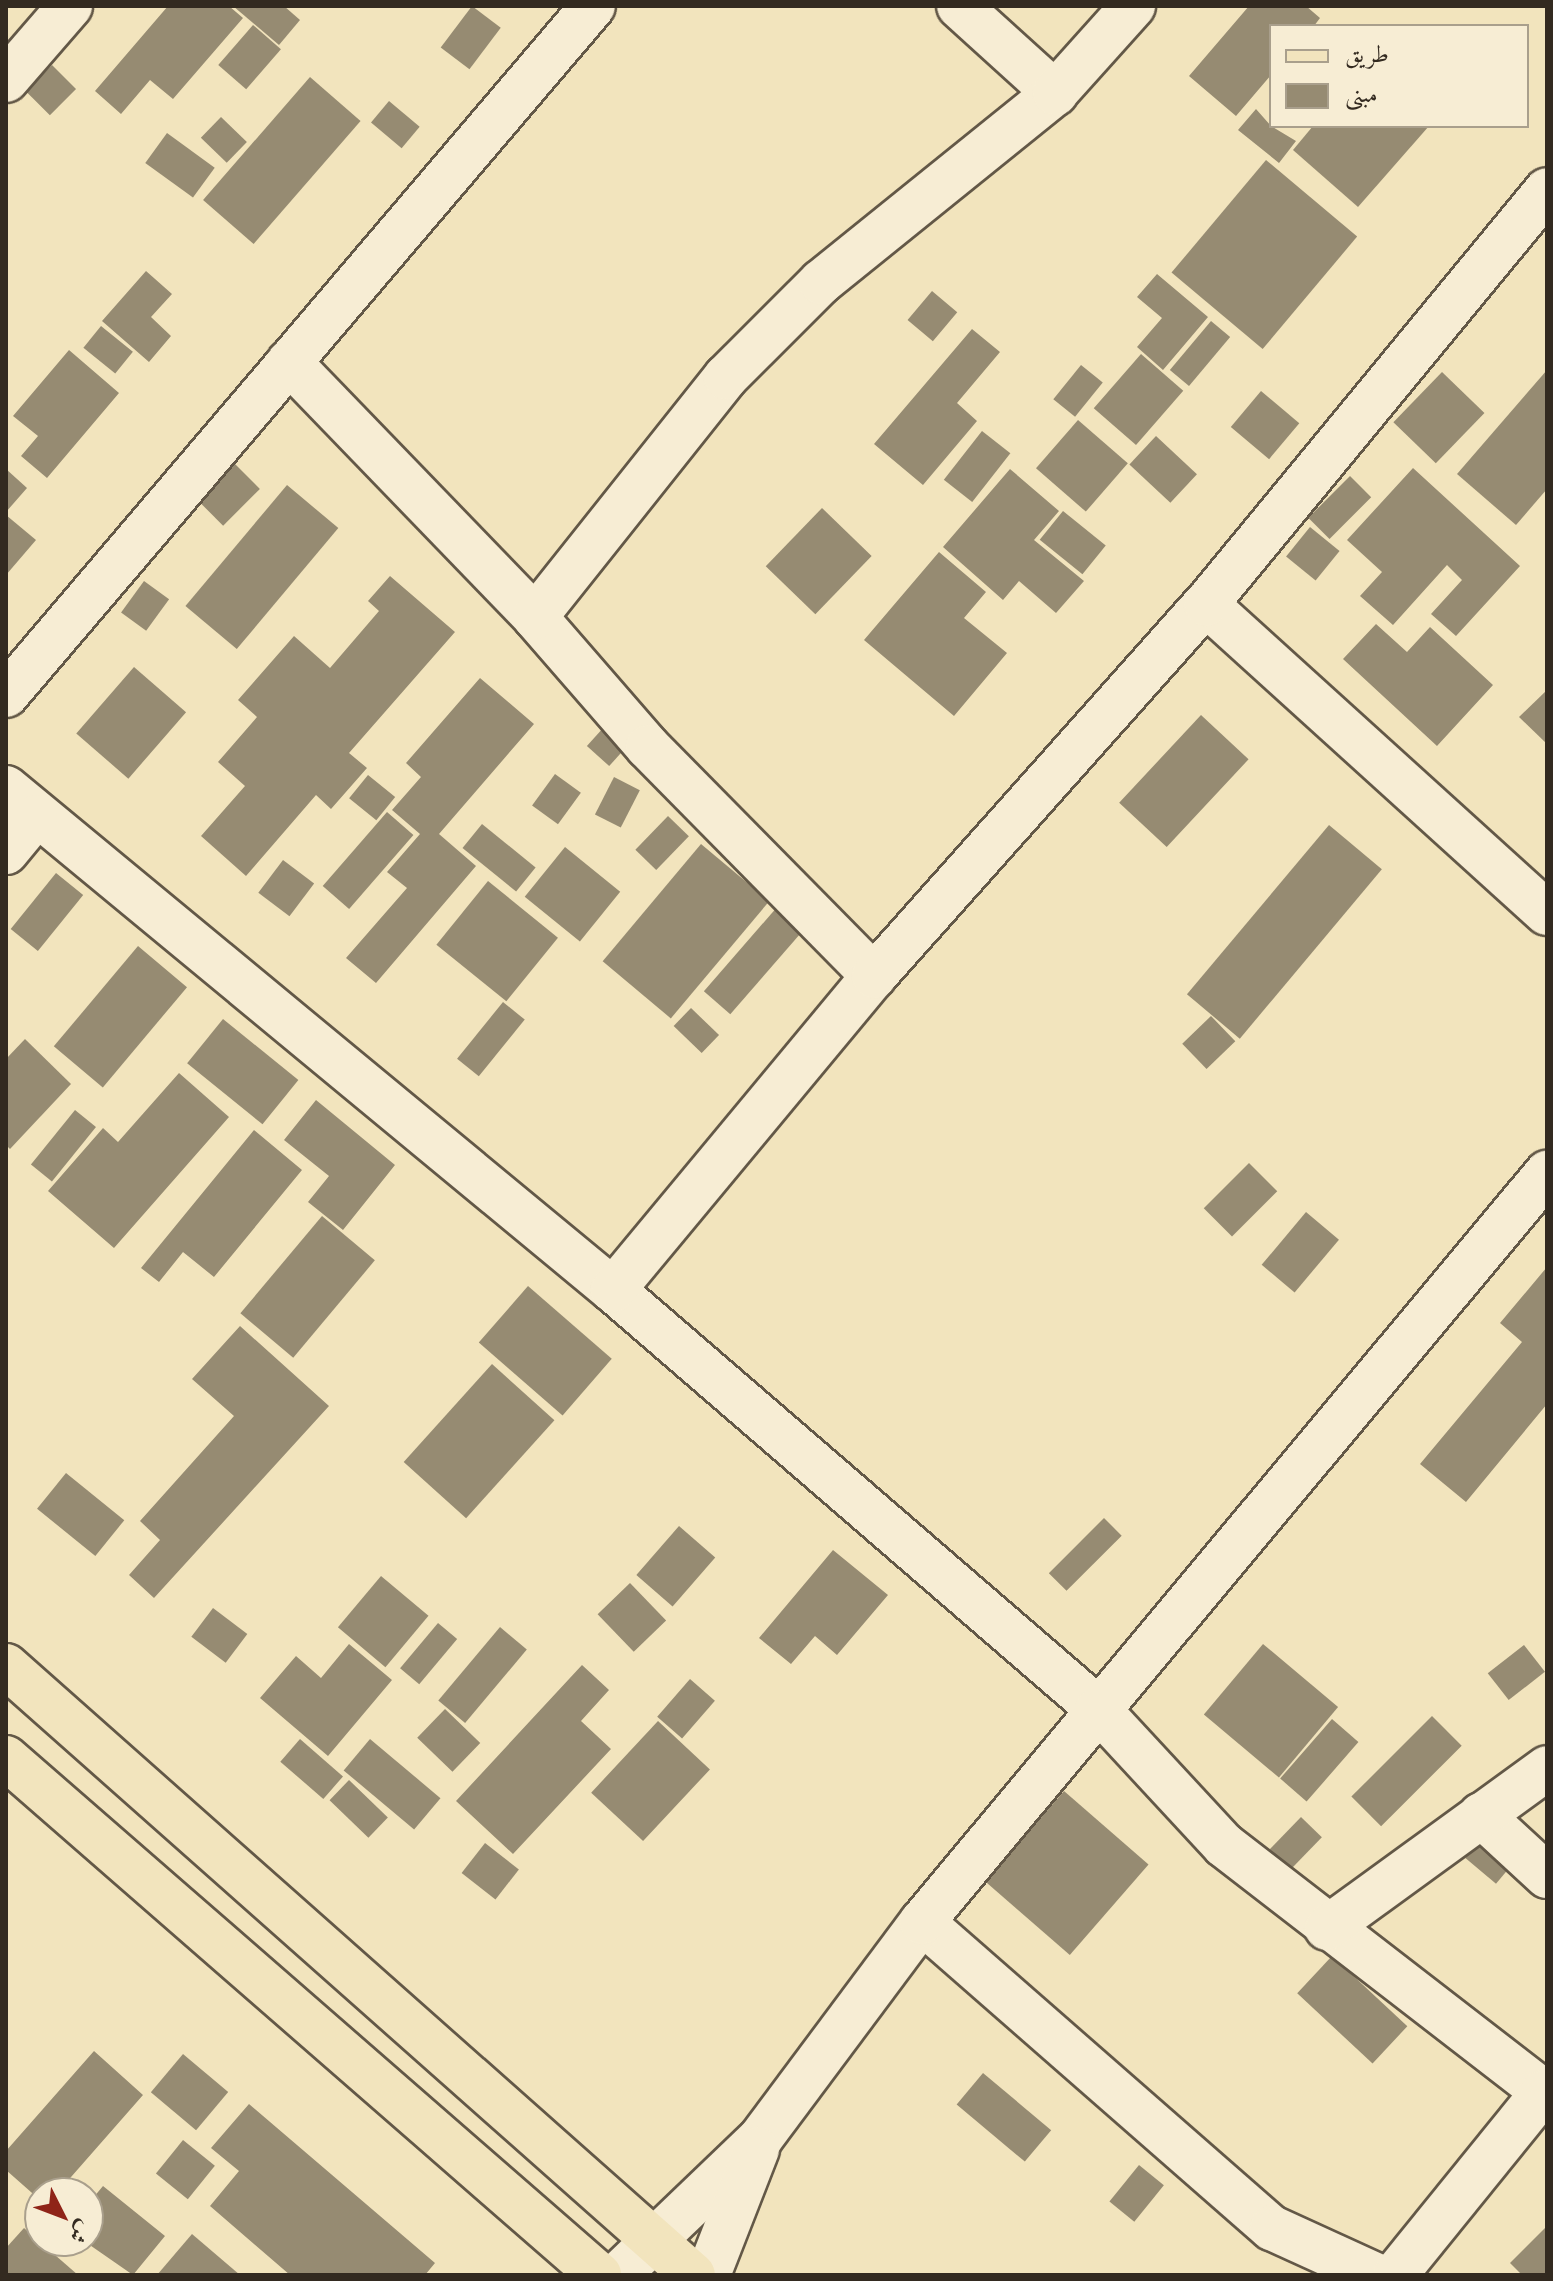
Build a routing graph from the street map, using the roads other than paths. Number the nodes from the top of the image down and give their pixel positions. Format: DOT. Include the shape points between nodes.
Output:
graph roads {
  1 [pos="70,6"];
  2 [pos="593,6"];
  3 [pos="959,6"];
  4 [pos="1133,6"];
  5 [pos="6,80"];
  6 [pos="1055,93"];
  7 [pos="1547,190"];
  8 [pos="289,362"];
  9 [pos="1206,604"];
  10 [pos="535,617"];
  11 [pos="6,695"];
  12 [pos="21,802"];
  13 [pos="6,852"];
  14 [pos="1547,913"];
  15 [pos="874,976"];
  16 [pos="1547,1173"];
  17 [pos="613,1290"];
  18 [pos="6,1666"];
  19 [pos="1098,1709"];
  20 [pos="6,1758"];
  21 [pos="1547,1768"];
  22 [pos="1481,1815"];
  23 [pos="1547,1876"];
  24 [pos="922,1922"];
  25 [pos="1327,1928"];
  26 [pos="1545,2094"];
  27 [pos="760,2139"];
  28 [pos="650,2240"];
  29 [pos="599,2275"];
  30 [pos="618,2275"];
  31 [pos="693,2275"];
  32 [pos="708,2275"];
  33 [pos="1375,2275"];
  34 [pos="1395,2275"];
  1 -- 5 [label="street"];
  2 -- 8 [label="street"];
  3 -- 6 [label="street"];
  4 -- 6 [label="street"];
  6 -- 10 [label="street" via="821,282 726,377"];
  7 -- 9 [label="street"];
  8 -- 10 [label="street"];
  8 -- 11 [label="street"];
  9 -- 14 [label="street"];
  9 -- 15 [label="street"];
  10 -- 15 [label="street" via="648,747"];
  12 -- 13 [label="street"];
  12 -- 17 [label="street"];
  15 -- 17 [label="street"];
  16 -- 19 [label="street"];
  17 -- 19 [label="street"];
  18 -- 28 [label="main road"];
  19 -- 24 [label="street"];
  19 -- 25 [label="street" via="1224,1845"];
  20 -- 29 [label="main road"];
  21 -- 22 [label="street"];
  22 -- 23 [label="street"];
  22 -- 25 [label="street"];
  24 -- 27 [label="street"];
  24 -- 33 [label="street" via="1272,2228"];
  25 -- 26 [label="street"];
  26 -- 34 [label="street"];
  27 -- 28 [label="street"];
  27 -- 32 [label="street"];
  28 -- 30 [label="street"];
  28 -- 31 [label="main road"];
}
